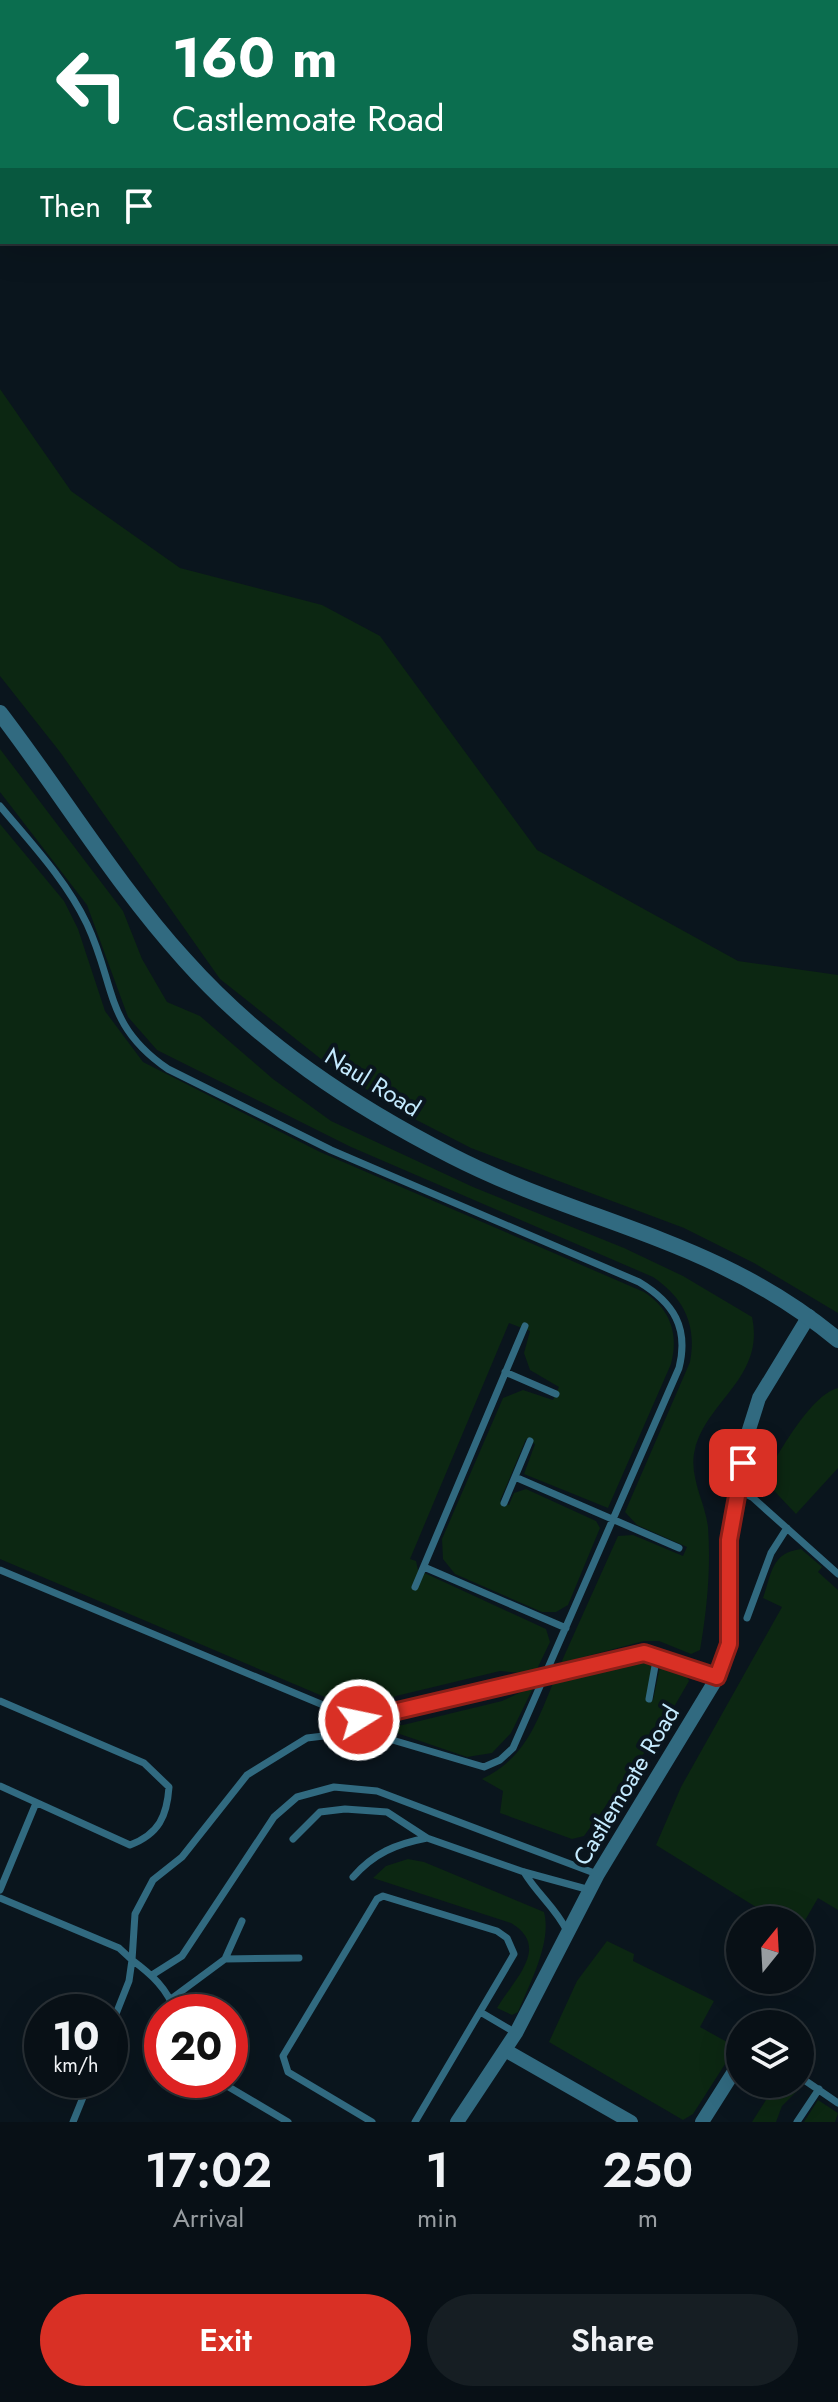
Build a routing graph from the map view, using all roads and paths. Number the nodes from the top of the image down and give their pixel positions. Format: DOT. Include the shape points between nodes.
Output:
graph roads {
  1 [pos="0,713"];
  2 [pos="0,806"];
  3 [pos="809,1316"];
  4 [pos="525,1326"];
  5 [pos="838,1340"];
  6 [pos="505,1372"];
  7 [pos="556,1394"];
  8 [pos="530,1441"];
  9 [pos="515,1477"];
  10 [pos="738,1490"];
  11 [pos="504,1503"];
  12 [pos="613,1520"];
  13 [pos="787,1528"];
  14 [pos="679,1548"];
  15 [pos="424,1567"];
  16 [pos="0,1570"];
  17 [pos="838,1574"];
  18 [pos="415,1587"];
  19 [pos="747,1618"];
  20 [pos="566,1628"];
  21 [pos="657,1655"];
  22 [pos="717,1677"];
  23 [pos="545,1678"];
  24 [pos="649,1699"];
  25 [pos="0,1701"];
  26 [pos="0,1786"];
  27 [pos="36,1803"];
  28 [pos="427,1838"];
  29 [pos="293,1839"];
  30 [pos="524,1872"];
  31 [pos="598,1874"];
  32 [pos="353,1877"];
  33 [pos="0,1890"];
  34 [pos="590,1890"];
  35 [pos="0,1898"];
  36 [pos="242,1921"];
  37 [pos="567,1931"];
  38 [pos="299,1958"];
  39 [pos="225,1959"];
  40 [pos="132,1960"];
  41 [pos="152,1975"];
  42 [pos="124,1994"];
  43 [pos="167,1994"];
  44 [pos="178,1994"];
  45 [pos="482,2013"];
  46 [pos="516,2033"];
  47 [pos="505,2050"];
  48 [pos="726,2084"];
  49 [pos="814,2086"];
  50 [pos="819,2089"];
  51 [pos="83,2098"];
  52 [pos="247,2098"];
  53 [pos="838,2103"];
  54 [pos="73,2122"];
  55 [pos="288,2122"];
  56 [pos="372,2122"];
  57 [pos="415,2122"];
  58 [pos="457,2122"];
  59 [pos="631,2122"];
  60 [pos="702,2122"];
  61 [pos="797,2122"];
  1 -- 3 [label="street, Naul Road" via="183,959 267,1039 320,1079 455,1158 696,1252"];
  2 -- 12 [label="lane" via="74,900 88,925 116,1011 145,1053 331,1150 639,1282 673,1308 684,1349 679,1368"];
  3 -- 5 [label="street, Naul Road"];
  3 -- 10 [label="street, Castlemoate Road" via="759,1398"];
  4 -- 6 [label="lane"];
  6 -- 7 [label="lane"];
  6 -- 15 [label="lane"];
  8 -- 9 [label="lane"];
  9 -- 11 [label="lane"];
  9 -- 12 [label="lane"];
  10 -- 13 [label="lane"];
  10 -- 22 [label="street, Castlemoate Road" via="729,1540 729,1644"];
  12 -- 14 [label="lane"];
  12 -- 20 [label="lane"];
  13 -- 17 [label="lane"];
  13 -- 19 [label="lane" via="771,1553"];
  15 -- 18 [label="lane"];
  15 -- 20 [label="lane"];
  16 -- 23 [label="lane" via="359,1720"];
  20 -- 23 [label="lane"];
  21 -- 22 [label="lane"];
  21 -- 23 [label="lane" via="644,1653"];
  21 -- 24 [label="lane"];
  22 -- 31 [label="street, Castlemoate Road"];
  23 -- 40 [label="lane" via="513,1748 484,1767 389,1739 348,1733 307,1738 247,1775 182,1857 153,1880 135,1914"];
  25 -- 27 [label="lane" via="144,1763 169,1787 167,1814 149,1838 130,1845"];
  26 -- 27 [label="lane"];
  27 -- 33 [label="lane"];
  28 -- 29 [label="lane" via="387,1812 345,1809 320,1812"];
  28 -- 30 [label="lane"];
  28 -- 32 [label="lane" via="389,1848"];
  30 -- 34 [label="lane"];
  30 -- 37 [label="lane"];
  31 -- 34 [label="street, Castlemoate Road"];
  31 -- 41 [label="lane" via="377,1791 334,1787 297,1797 274,1817 182,1956"];
  34 -- 37 [label="street, Castlemoate Road"];
  35 -- 40 [label="lane" via="119,1948"];
  36 -- 39 [label="lane"];
  37 -- 46 [label="street, Castlemoate Road"];
  38 -- 39 [label="lane"];
  39 -- 44 [label="lane"];
  40 -- 41 [label="lane"];
  40 -- 42 [label="lane"];
  41 -- 43 [label="lane"];
  45 -- 46 [label="lane"];
  45 -- 56 [label="lane" via="512,1963 513,1945 507,1938 389,1897 377,1899 283,2056 288,2072"];
  45 -- 57 [label="lane"];
  46 -- 47 [label="street, Castlemoate Road"];
  47 -- 58 [label="street, Castlemoate Road"];
  47 -- 59 [label="street"];
  48 -- 60 [label="street"];
  49 -- 50 [label="lane"];
  50 -- 53 [label="lane"];
  50 -- 61 [label="lane"];
  51 -- 54 [label="lane"];
  52 -- 55 [label="lane"];
}
